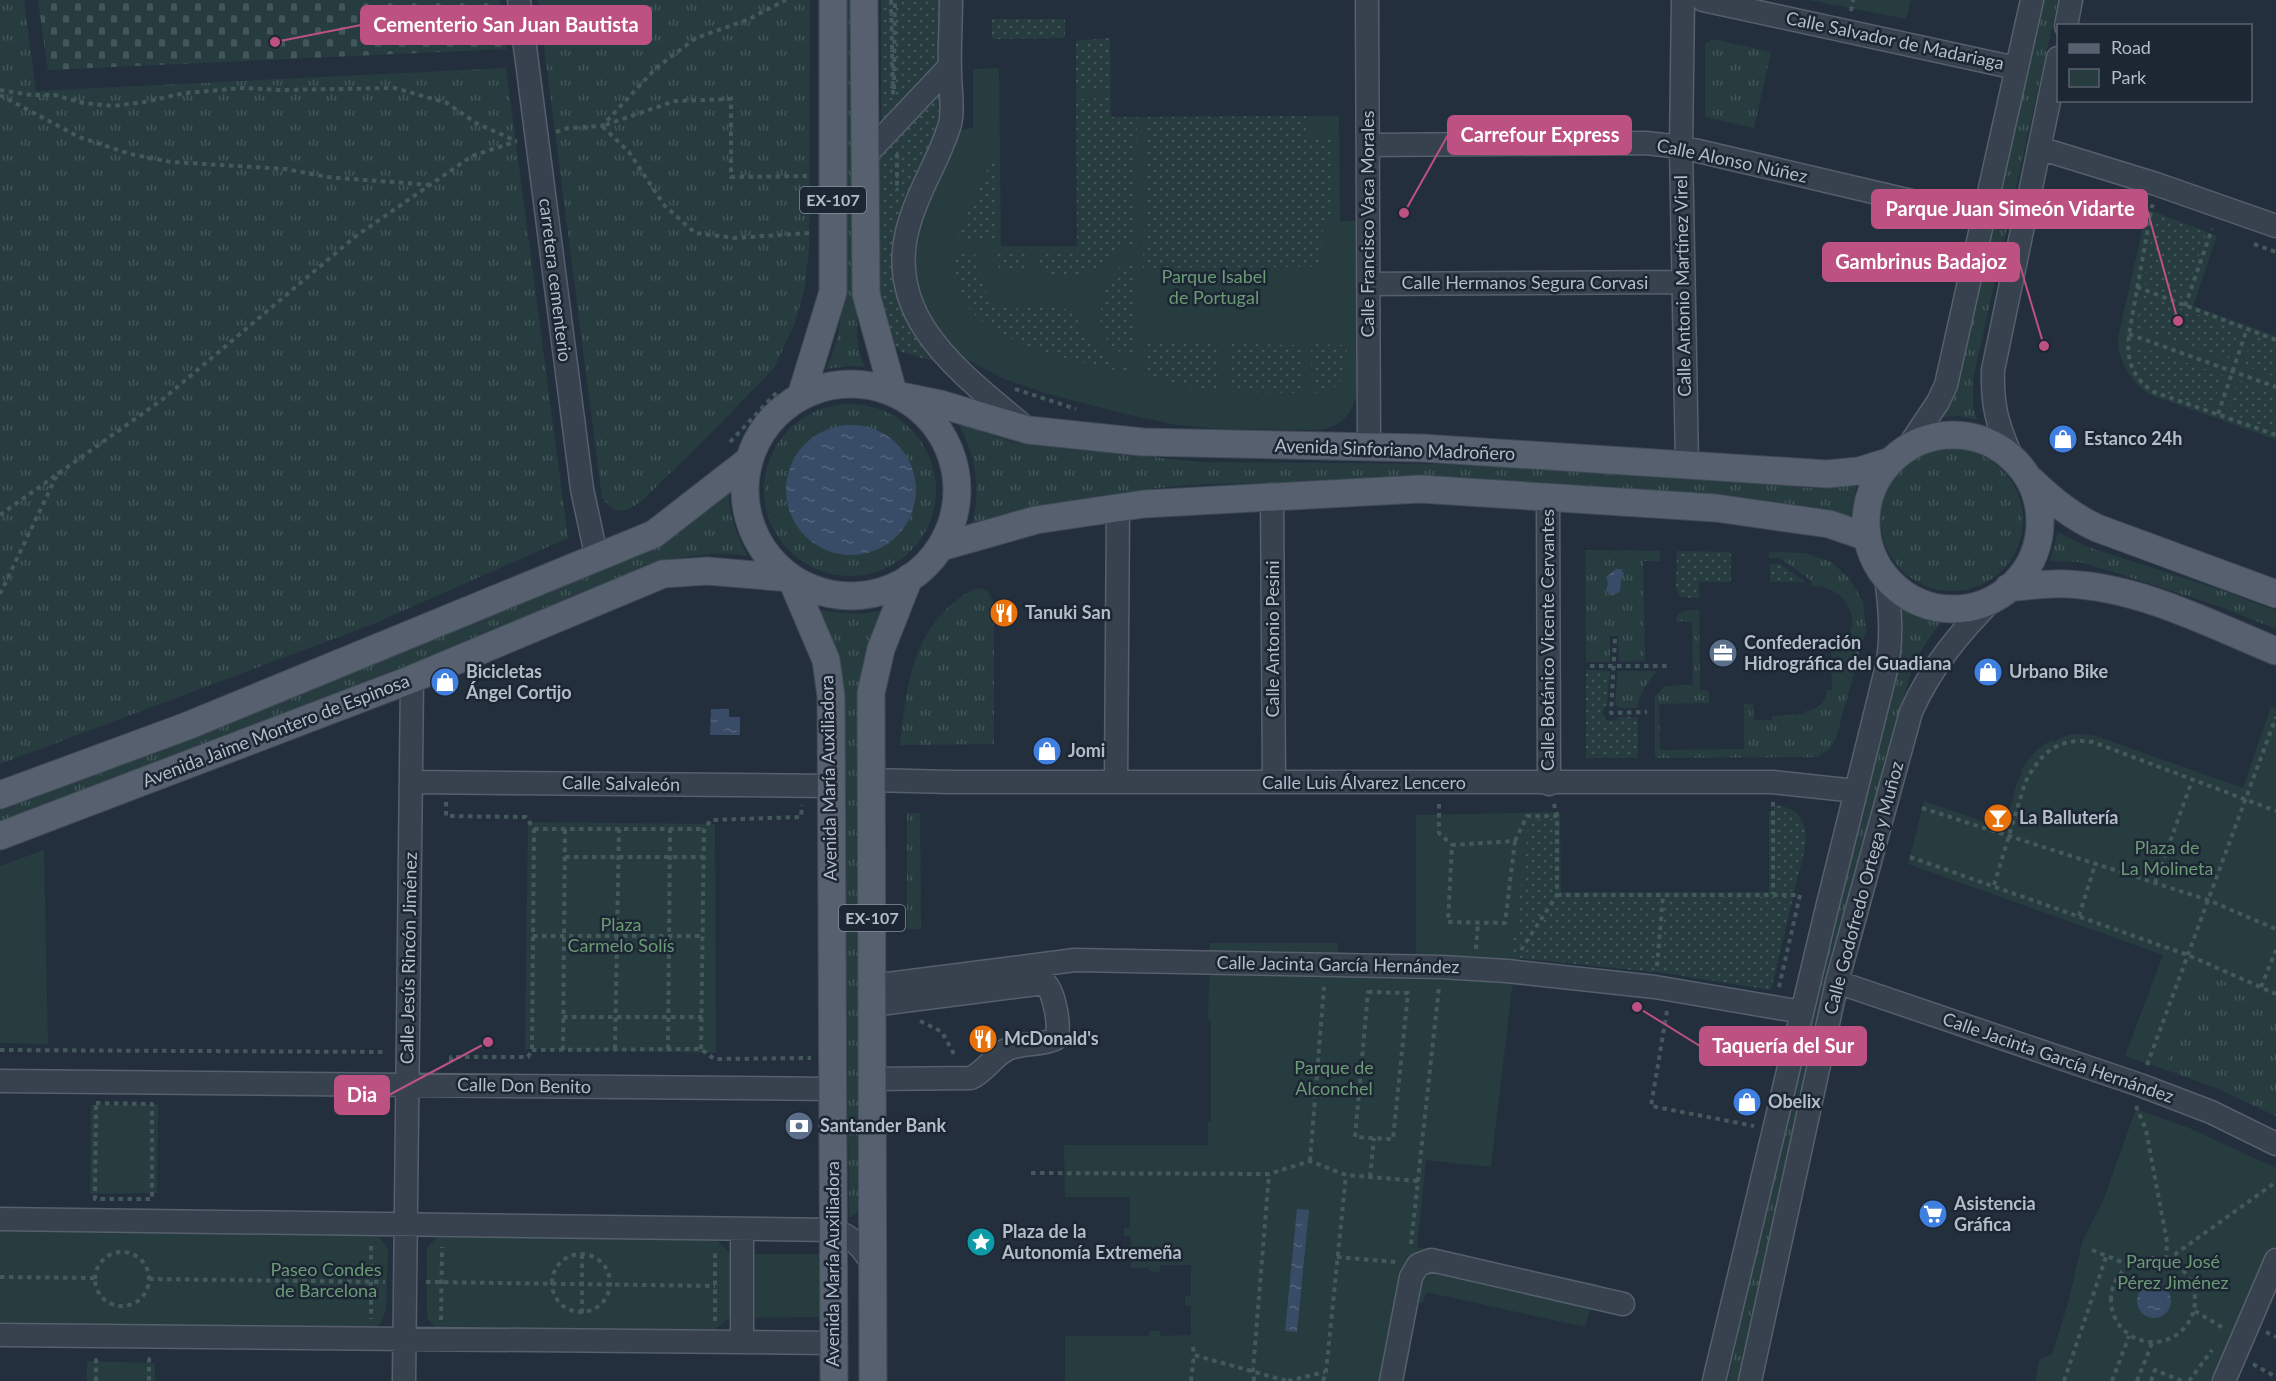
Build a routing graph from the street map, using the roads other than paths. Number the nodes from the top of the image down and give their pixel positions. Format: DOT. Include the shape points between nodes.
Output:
graph roads {
  1 [pos="519,0"];
  2 [pos="832,0"];
  3 [pos="864,0"];
  4 [pos="951,0"];
  5 [pos="1367,0"];
  6 [pos="1683,0"];
  7 [pos="1703,0"];
  8 [pos="2032,0"];
  9 [pos="2071,0"];
  10 [pos="2066,24"];
  11 [pos="2057,63"];
  12 [pos="950,66"];
  13 [pos="2016,68"];
  14 [pos="1368,145"];
  15 [pos="1681,147"];
  16 [pos="2039,148"];
  17 [pos="865,156"];
  18 [pos="1984,218"];
  19 [pos="2276,226"];
  20 [pos="1682,282"];
  21 [pos="1368,284"];
  22 [pos="897,394"];
  23 [pos="801,396"];
  24 [pos="1028,430"];
  25 [pos="1369,447"];
  26 [pos="1900,454"];
  27 [pos="2011,456"];
  28 [pos="748,461"];
  29 [pos="1687,464"];
  30 [pos="2028,477"];
  31 [pos="1272,495"];
  32 [pos="1548,497"];
  33 [pos="1118,508"];
  34 [pos="1867,537"];
  35 [pos="941,546"];
  36 [pos="597,559"];
  37 [pos="1886,577"];
  38 [pos="791,578"];
  39 [pos="909,578"];
  40 [pos="2001,593"];
  41 [pos="2276,594"];
  42 [pos="2276,651"];
  43 [pos="412,679"];
  44 [pos="871,780"];
  45 [pos="411,782"];
  46 [pos="1116,782"];
  47 [pos="1274,782"];
  48 [pos="1549,783"];
  49 [pos="831,786"];
  50 [pos="1856,791"];
  51 [pos="0,795"];
  52 [pos="0,836"];
  53 [pos="1837,982"];
  54 [pos="872,995"];
  55 [pos="1802,1012"];
  56 [pos="872,1078"];
  57 [pos="0,1081"];
  58 [pos="408,1086"];
  59 [pos="822,1089"];
  60 [pos="2276,1144"];
  61 [pos="0,1219"];
  62 [pos="406,1224"];
  63 [pos="742,1229"];
  64 [pos="833,1230"];
  65 [pos="2276,1260"];
  66 [pos="873,1265"];
  67 [pos="1623,1304"];
  68 [pos="0,1335"];
  69 [pos="405,1339"];
  70 [pos="742,1342"];
  71 [pos="834,1343"];
  72 [pos="404,1381"];
  73 [pos="834,1381"];
  74 [pos="873,1381"];
  75 [pos="1391,1381"];
  76 [pos="1714,1381"];
  77 [pos="1750,1381"];
  78 [pos="2224,1381"];
  1 -- 36 [label="street, carretera cementerio" via="526,140 582,489"];
  2 -- 23 [label="main road, EX-107" via="833,292"];
  3 -- 17 [label="main road, EX-107"];
  4 -- 12 [label="street"];
  5 -- 14 [label="street, Calle Francisco Vaca Morales"];
  6 -- 15 [label="street, Calle Antonio Martínez Virel"];
  7 -- 13 [label="street, Calle Salvador de Madariaga"];
  8 -- 13 [label="street"];
  9 -- 10 [label="street"];
  11 -- 16 [label="street"];
  12 -- 17 [label="street"];
  12 -- 24 [label="street" via="951,121 920,193 904,244 907,291 921,325 940,352"];
  13 -- 18 [label="street"];
  14 -- 15 [label="street, Calle Alonso Núñez" via="1646,143"];
  14 -- 21 [label="street, Calle Francisco Vaca Morales"];
  15 -- 18 [label="street, Calle Alonso Núñez"];
  15 -- 20 [label="street, Calle Antonio Martínez Virel"];
  16 -- 19 [label="street"];
  16 -- 27 [label="street" via="1993,370 1997,423"];
  17 -- 22 [label="main road, EX-107" via="866,294"];
  18 -- 26 [label="street" via="1946,385 1933,410"];
  20 -- 21 [label="street, Calle Hermanos Segura Corvasi"];
  20 -- 29 [label="street, Calle Antonio Martínez Virel"];
  21 -- 25 [label="street, Calle Francisco Vaca Morales"];
  22 -- 23 [label="main road, EX-107" via="851,384 817,389"];
  22 -- 24 [label="main road, Avenida Sinforiano Madroñero"];
  22 -- 35 [label="main road, EX-107" via="934,423 954,461 956,505"];
  23 -- 28 [label="main road, EX-107" via="763,430"];
  24 -- 25 [label="main road, Avenida Sinforiano Madroñero" via="1143,442"];
  25 -- 29 [label="main road, Avenida Sinforiano Madroñero"];
  26 -- 27 [label="main road" via="1933,437 1961,435 1984,440"];
  26 -- 29 [label="main road, Avenida Sinforiano Madroñero" via="1859,471 1827,474"];
  26 -- 34 [label="main road" via="1871,492"];
  27 -- 30 [label="main road"];
  28 -- 36 [label="main road, Avenida Jaime Montero de Espinosa" via="654,534"];
  28 -- 38 [label="main road, EX-107" via="744,495 752,530 771,560"];
  30 -- 40 [label="main road" via="2038,502 2039,536 2027,568"];
  30 -- 41 [label="main road" via="2058,505 2097,528"];
  31 -- 32 [label="main road" via="1420,489"];
  31 -- 33 [label="main road"];
  31 -- 47 [label="street, Calle Antonio Pesini"];
  32 -- 34 [label="main road" via="1716,508 1829,524"];
  32 -- 48 [label="street, Calle Botánico Vicente Cervantes"];
  33 -- 35 [label="main road" via="1036,520"];
  33 -- 46 [label="street"];
  34 -- 37 [label="main road"];
  35 -- 39 [label="main road, EX-107"];
  36 -- 51 [label="main road, Avenida Jaime Montero de Espinosa" via="187,726"];
  37 -- 40 [label="main road" via="1910,598 1938,608 1967,608"];
  37 -- 50 [label="street, Calle Godofredo Ortega y Muñoz" via="1890,651"];
  38 -- 39 [label="main road, EX-107" via="815,590 850,596 885,590"];
  38 -- 43 [label="main road, Avenida Jaime Montero de Espinosa" via="707,571 663,573"];
  38 -- 49 [label="main road, Avenida María Auxiliadora / EX-107" via="826,660 831,696"];
  39 -- 44 [label="main road, EX-107" via="881,649 871,693"];
  40 -- 42 [label="main road" via="2067,584 2128,594"];
  40 -- 53 [label="street, Calle Godofredo Ortega y Muñoz" via="1963,628 1923,685 1911,712"];
  43 -- 45 [label="street, Calle Jesús Rincón Jiménez"];
  43 -- 52 [label="main road, Avenida Jaime Montero de Espinosa"];
  44 -- 46 [label="street, Calle Luis Álvarez Lencero"];
  44 -- 54 [label="main road, EX-107"];
  45 -- 49 [label="street, Calle Salvaleón"];
  45 -- 58 [label="street, Calle Jesús Rincón Jiménez"];
  46 -- 47 [label="street, Calle Luis Álvarez Lencero"];
  47 -- 48 [label="street, Calle Luis Álvarez Lencero"];
  48 -- 50 [label="street, Calle Luis Álvarez Lencero" via="1773,783"];
  49 -- 59 [label="main road, Avenida María Auxiliadora / EX-107"];
  50 -- 55 [label="street, Calle Godofredo Ortega y Muñoz"];
  53 -- 60 [label="street, Calle Jacinta García Hernández" via="2140,1085 2211,1112"];
  53 -- 77 [label="street, Calle Godofredo Ortega y Muñoz"];
  54 -- 55 [label="street, Calle Jacinta García Hernández" via="1075,960 1507,971 1663,988"];
  54 -- 56 [label="main road, EX-107"];
  54 -- 56 [label="street" via="911,1000 1045,983 1052,993 1058,1035 1050,1042 1010,1048 971,1077"];
  55 -- 76 [label="street, Calle Godofredo Ortega y Muñoz"];
  56 -- 66 [label="main road, EX-107"];
  57 -- 58 [label="street, Calle Don Benito"];
  58 -- 59 [label="street, Calle Don Benito"];
  58 -- 62 [label="street, Calle Jesús Rincón Jiménez"];
  59 -- 64 [label="main road, Avenida María Auxiliadora / EX-107"];
  61 -- 62 [label="street"];
  62 -- 63 [label="street"];
  62 -- 69 [label="street, Calle Jesús Rincón Jiménez"];
  63 -- 64 [label="street"];
  63 -- 70 [label="street"];
  64 -- 66 [label="street" via="849,1236 863,1248"];
  64 -- 71 [label="main road, Avenida María Auxiliadora / EX-107"];
  65 -- 78 [label="street"];
  66 -- 74 [label="main road, EX-107"];
  67 -- 75 [label="street" via="1431,1260 1413,1264"];
  68 -- 69 [label="street"];
  69 -- 70 [label="street"];
  69 -- 72 [label="street, Calle Jesús Rincón Jiménez"];
  70 -- 71 [label="street"];
  71 -- 73 [label="main road, Avenida María Auxiliadora / EX-107"];
}
